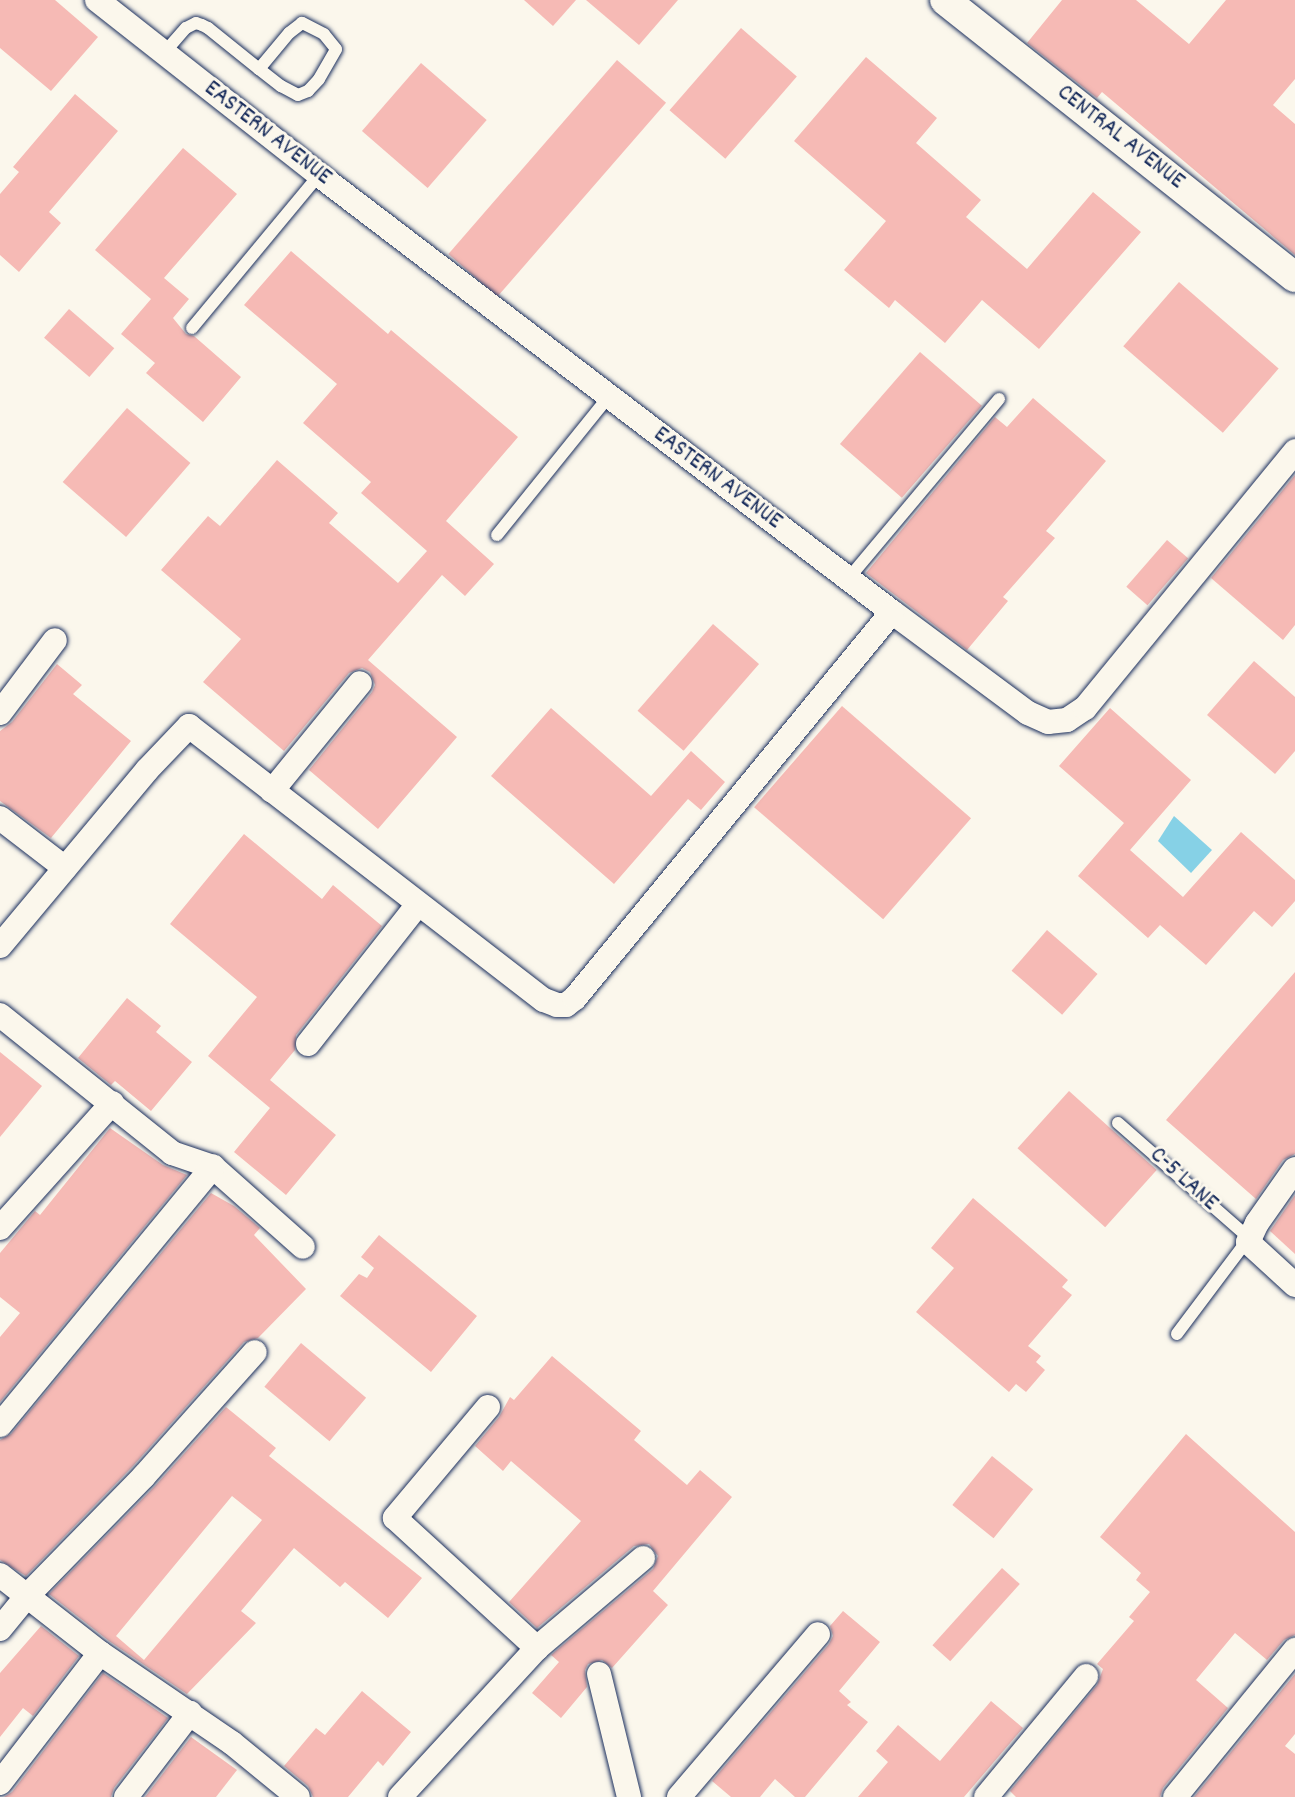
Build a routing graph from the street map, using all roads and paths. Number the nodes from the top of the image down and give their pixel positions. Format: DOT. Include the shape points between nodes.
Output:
graph roads {
  1 [pos="97,0"];
  2 [pos="945,0"];
  3 [pos="163,52"];
  4 [pos="259,69"];
  5 [pos="320,175"];
  6 [pos="1295,277"];
  7 [pos="192,328"];
  8 [pos="609,396"];
  9 [pos="999,399"];
  10 [pos="1295,451"];
  11 [pos="497,535"];
  12 [pos="848,579"];
  13 [pos="892,612"];
  14 [pos="55,640"];
  15 [pos="360,683"];
  16 [pos="0,713"];
  17 [pos="272,791"];
  18 [pos="0,818"];
  19 [pos="65,868"];
  20 [pos="418,904"];
  21 [pos="0,946"];
  22 [pos="0,1014"];
  23 [pos="308,1044"];
  24 [pos="113,1103"];
  25 [pos="1118,1122"];
  26 [pos="213,1167"];
  27 [pos="1295,1169"];
  28 [pos="0,1228"];
  29 [pos="1249,1238"];
  30 [pos="303,1247"];
  31 [pos="1295,1285"];
  32 [pos="1177,1334"];
  33 [pos="255,1352"];
  34 [pos="488,1407"];
  35 [pos="0,1425"];
  36 [pos="643,1558"];
  37 [pos="0,1575"];
  38 [pos="27,1596"];
  39 [pos="0,1629"];
  40 [pos="818,1634"];
  41 [pos="537,1648"];
  42 [pos="1295,1650"];
  43 [pos="100,1653"];
  44 [pos="600,1674"];
  45 [pos="1087,1676"];
  46 [pos="190,1713"];
  47 [pos="0,1783"];
  48 [pos="127,1797"];
  49 [pos="298,1797"];
  50 [pos="400,1797"];
  51 [pos="629,1797"];
  52 [pos="679,1797"];
  53 [pos="986,1797"];
  54 [pos="1175,1797"];
  1 -- 3 [label="street, EASTERN AVENUE"];
  2 -- 6 [label="street, CENTRAL AVENUE"];
  3 -- 4 [label="lane" via="196,23"];
  3 -- 5 [label="street, EASTERN AVENUE"];
  4 -- 4 [label="lane" via="290,92 303,93 319,79 336,50 324,34 302,23"];
  5 -- 7 [label="lane"];
  5 -- 8 [label="street, EASTERN AVENUE"];
  8 -- 11 [label="lane"];
  8 -- 12 [label="street, EASTERN AVENUE"];
  9 -- 12 [label="lane"];
  10 -- 13 [label="street, EASTERN AVENUE" via="1085,708 1067,720 1048,722 1028,713"];
  12 -- 13 [label="street, EASTERN AVENUE"];
  13 -- 20 [label="street" via="566,1005 544,1000"];
  14 -- 16 [label="street"];
  15 -- 17 [label="street"];
  17 -- 19 [label="street" via="189,726"];
  17 -- 20 [label="street"];
  18 -- 19 [label="street"];
  19 -- 21 [label="street"];
  20 -- 23 [label="street"];
  22 -- 24 [label="street"];
  24 -- 26 [label="street" via="172,1153"];
  24 -- 28 [label="street"];
  25 -- 29 [label="lane, C-5 LANE"];
  26 -- 30 [label="street"];
  26 -- 35 [label="street"];
  27 -- 29 [label="street"];
  29 -- 31 [label="street, C-5 LANE" via="1249,1246"];
  29 -- 32 [label="lane"];
  33 -- 38 [label="street" via="144,1476"];
  34 -- 41 [label="street" via="394,1518"];
  36 -- 41 [label="street"];
  37 -- 38 [label="street"];
  38 -- 39 [label="street"];
  38 -- 43 [label="street"];
  40 -- 52 [label="street"];
  41 -- 50 [label="street"];
  42 -- 54 [label="street"];
  43 -- 46 [label="street"];
  43 -- 47 [label="street"];
  44 -- 51 [label="street"];
  45 -- 53 [label="street"];
  46 -- 48 [label="street"];
  46 -- 49 [label="street"];
}
